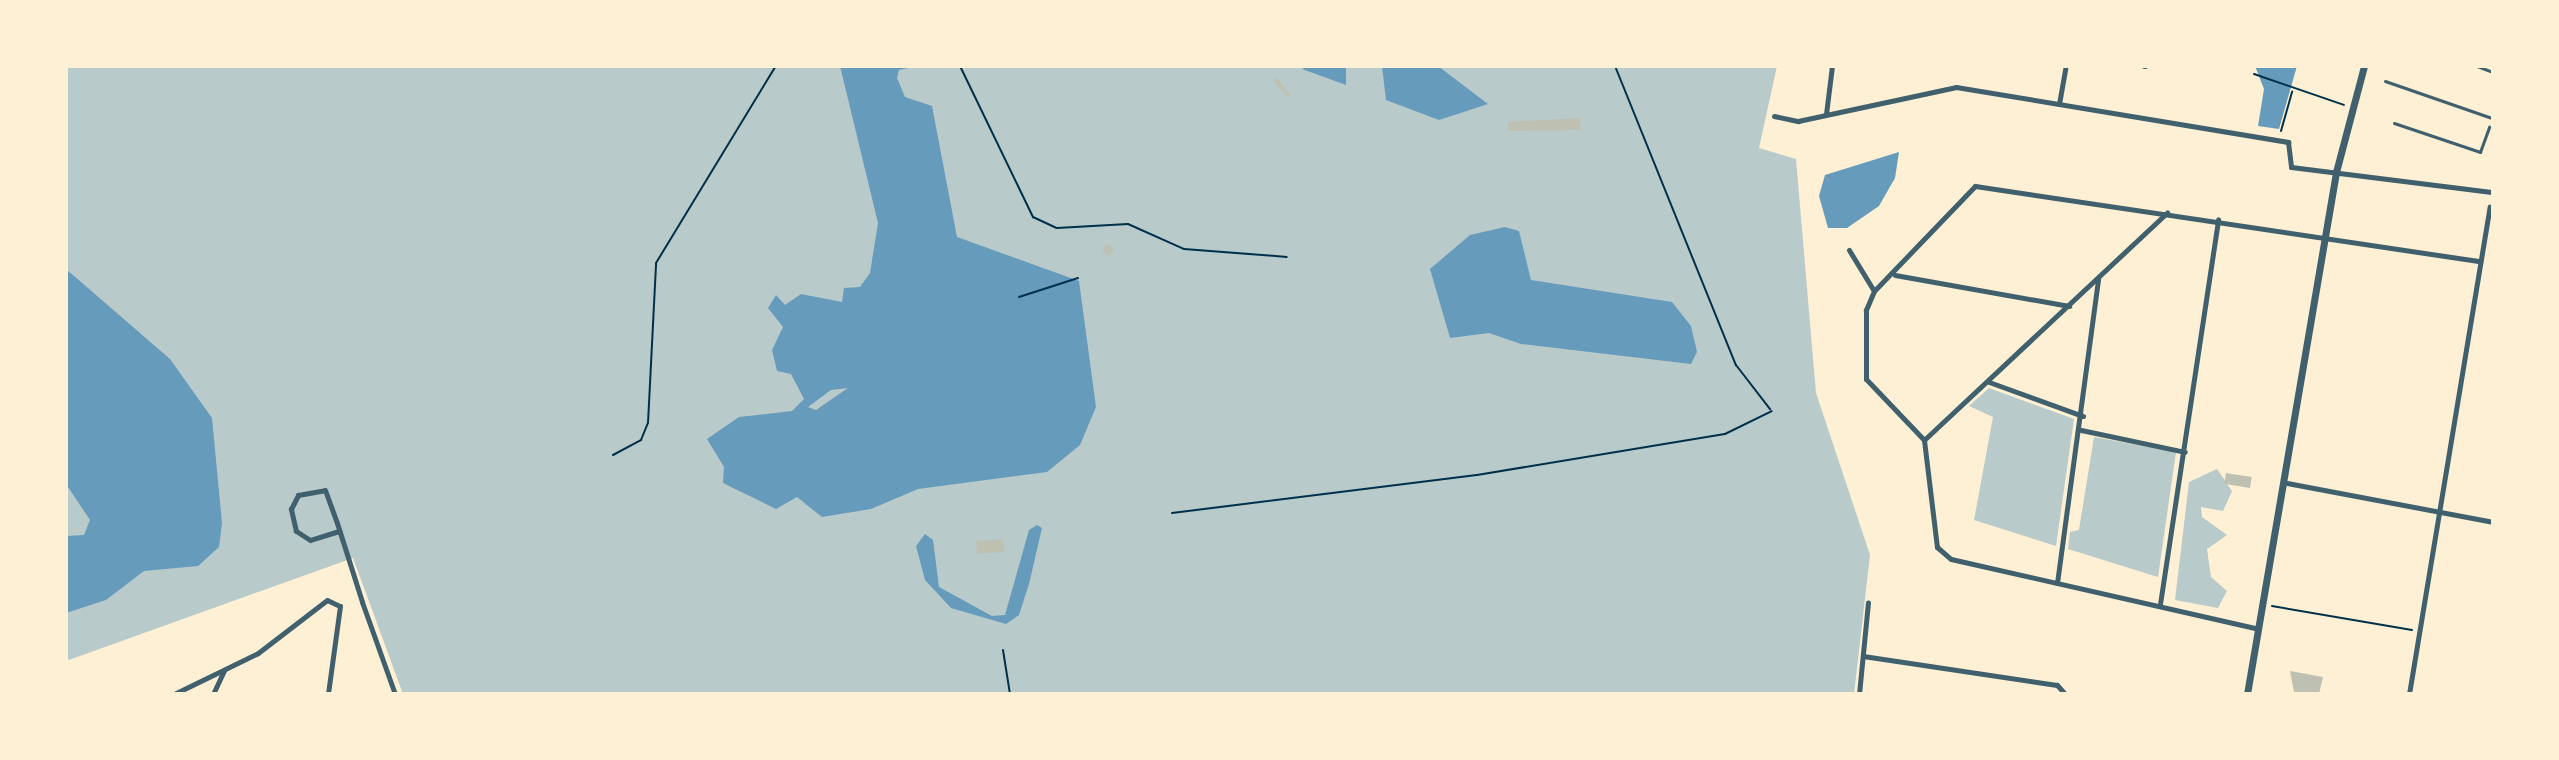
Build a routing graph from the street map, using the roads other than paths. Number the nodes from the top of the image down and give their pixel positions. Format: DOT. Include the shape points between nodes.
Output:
graph roads {
  1 [pos="1832,66"];
  2 [pos="2066,66"];
  3 [pos="2364,66"];
  4 [pos="2477,66"];
  5 [pos="2493,72"];
  6 [pos="2385,81"];
  7 [pos="2059,104"];
  8 [pos="1826,114"];
  9 [pos="1774,116"];
  10 [pos="2492,118"];
  11 [pos="2394,123"];
  12 [pos="2489,127"];
  13 [pos="2336,172"];
  14 [pos="2493,192"];
  15 [pos="2490,207"];
  16 [pos="2168,212"];
  17 [pos="2218,219"];
  18 [pos="2325,237"];
  19 [pos="1849,250"];
  20 [pos="2478,261"];
  21 [pos="1894,275"];
  22 [pos="2098,278"];
  23 [pos="1874,291"];
  24 [pos="2069,306"];
  25 [pos="1989,382"];
  26 [pos="2083,416"];
  27 [pos="2081,430"];
  28 [pos="1924,440"];
  29 [pos="2185,452"];
  30 [pos="2287,483"];
  31 [pos="2440,512"];
  32 [pos="2493,522"];
  33 [pos="339,531"];
  34 [pos="2057,583"];
  35 [pos="1868,602"];
  36 [pos="2160,604"];
  37 [pos="2259,629"];
  38 [pos="1863,656"];
  39 [pos="224,669"];
  40 [pos="174,694"];
  41 [pos="213,694"];
  42 [pos="328,694"];
  43 [pos="395,694"];
  44 [pos="1859,694"];
  45 [pos="2065,694"];
  46 [pos="2247,694"];
  47 [pos="2409,694"];
  1 -- 8 [label="street"];
  2 -- 7 [label="street"];
  3 -- 13 [label="street"];
  4 -- 5 [label="lane"];
  6 -- 10 [label="lane"];
  7 -- 8 [label="street" via="1956,87"];
  7 -- 13 [label="street" via="2288,142 2291,167"];
  8 -- 9 [label="street"];
  11 -- 12 [label="lane" via="2480,152"];
  13 -- 14 [label="street"];
  13 -- 18 [label="street"];
  15 -- 20 [label="street"];
  16 -- 17 [label="street"];
  16 -- 21 [label="street" via="1975,186"];
  16 -- 22 [label="street"];
  17 -- 18 [label="street"];
  17 -- 29 [label="street"];
  18 -- 20 [label="street"];
  18 -- 30 [label="street"];
  19 -- 23 [label="street"];
  20 -- 31 [label="street"];
  21 -- 23 [label="street"];
  21 -- 24 [label="street"];
  22 -- 24 [label="street"];
  22 -- 26 [label="street"];
  23 -- 28 [label="street" via="1866,310 1866,379"];
  24 -- 25 [label="street"];
  25 -- 26 [label="street"];
  25 -- 28 [label="street"];
  26 -- 27 [label="street"];
  27 -- 29 [label="street"];
  27 -- 34 [label="street"];
  28 -- 34 [label="street" via="1937,547 1951,559"];
  29 -- 36 [label="street"];
  30 -- 31 [label="street"];
  30 -- 37 [label="street"];
  31 -- 32 [label="street"];
  31 -- 47 [label="street"];
  33 -- 33 [label="street" via="325,490 298,495 291,509 296,531 310,540"];
  33 -- 43 [label="street"];
  34 -- 36 [label="street"];
  35 -- 38 [label="street"];
  36 -- 37 [label="street"];
  37 -- 46 [label="street"];
  38 -- 44 [label="street"];
  38 -- 45 [label="street" via="2057,685"];
  39 -- 40 [label="street"];
  39 -- 41 [label="street"];
  39 -- 42 [label="street" via="327,600 340,606"];
}
